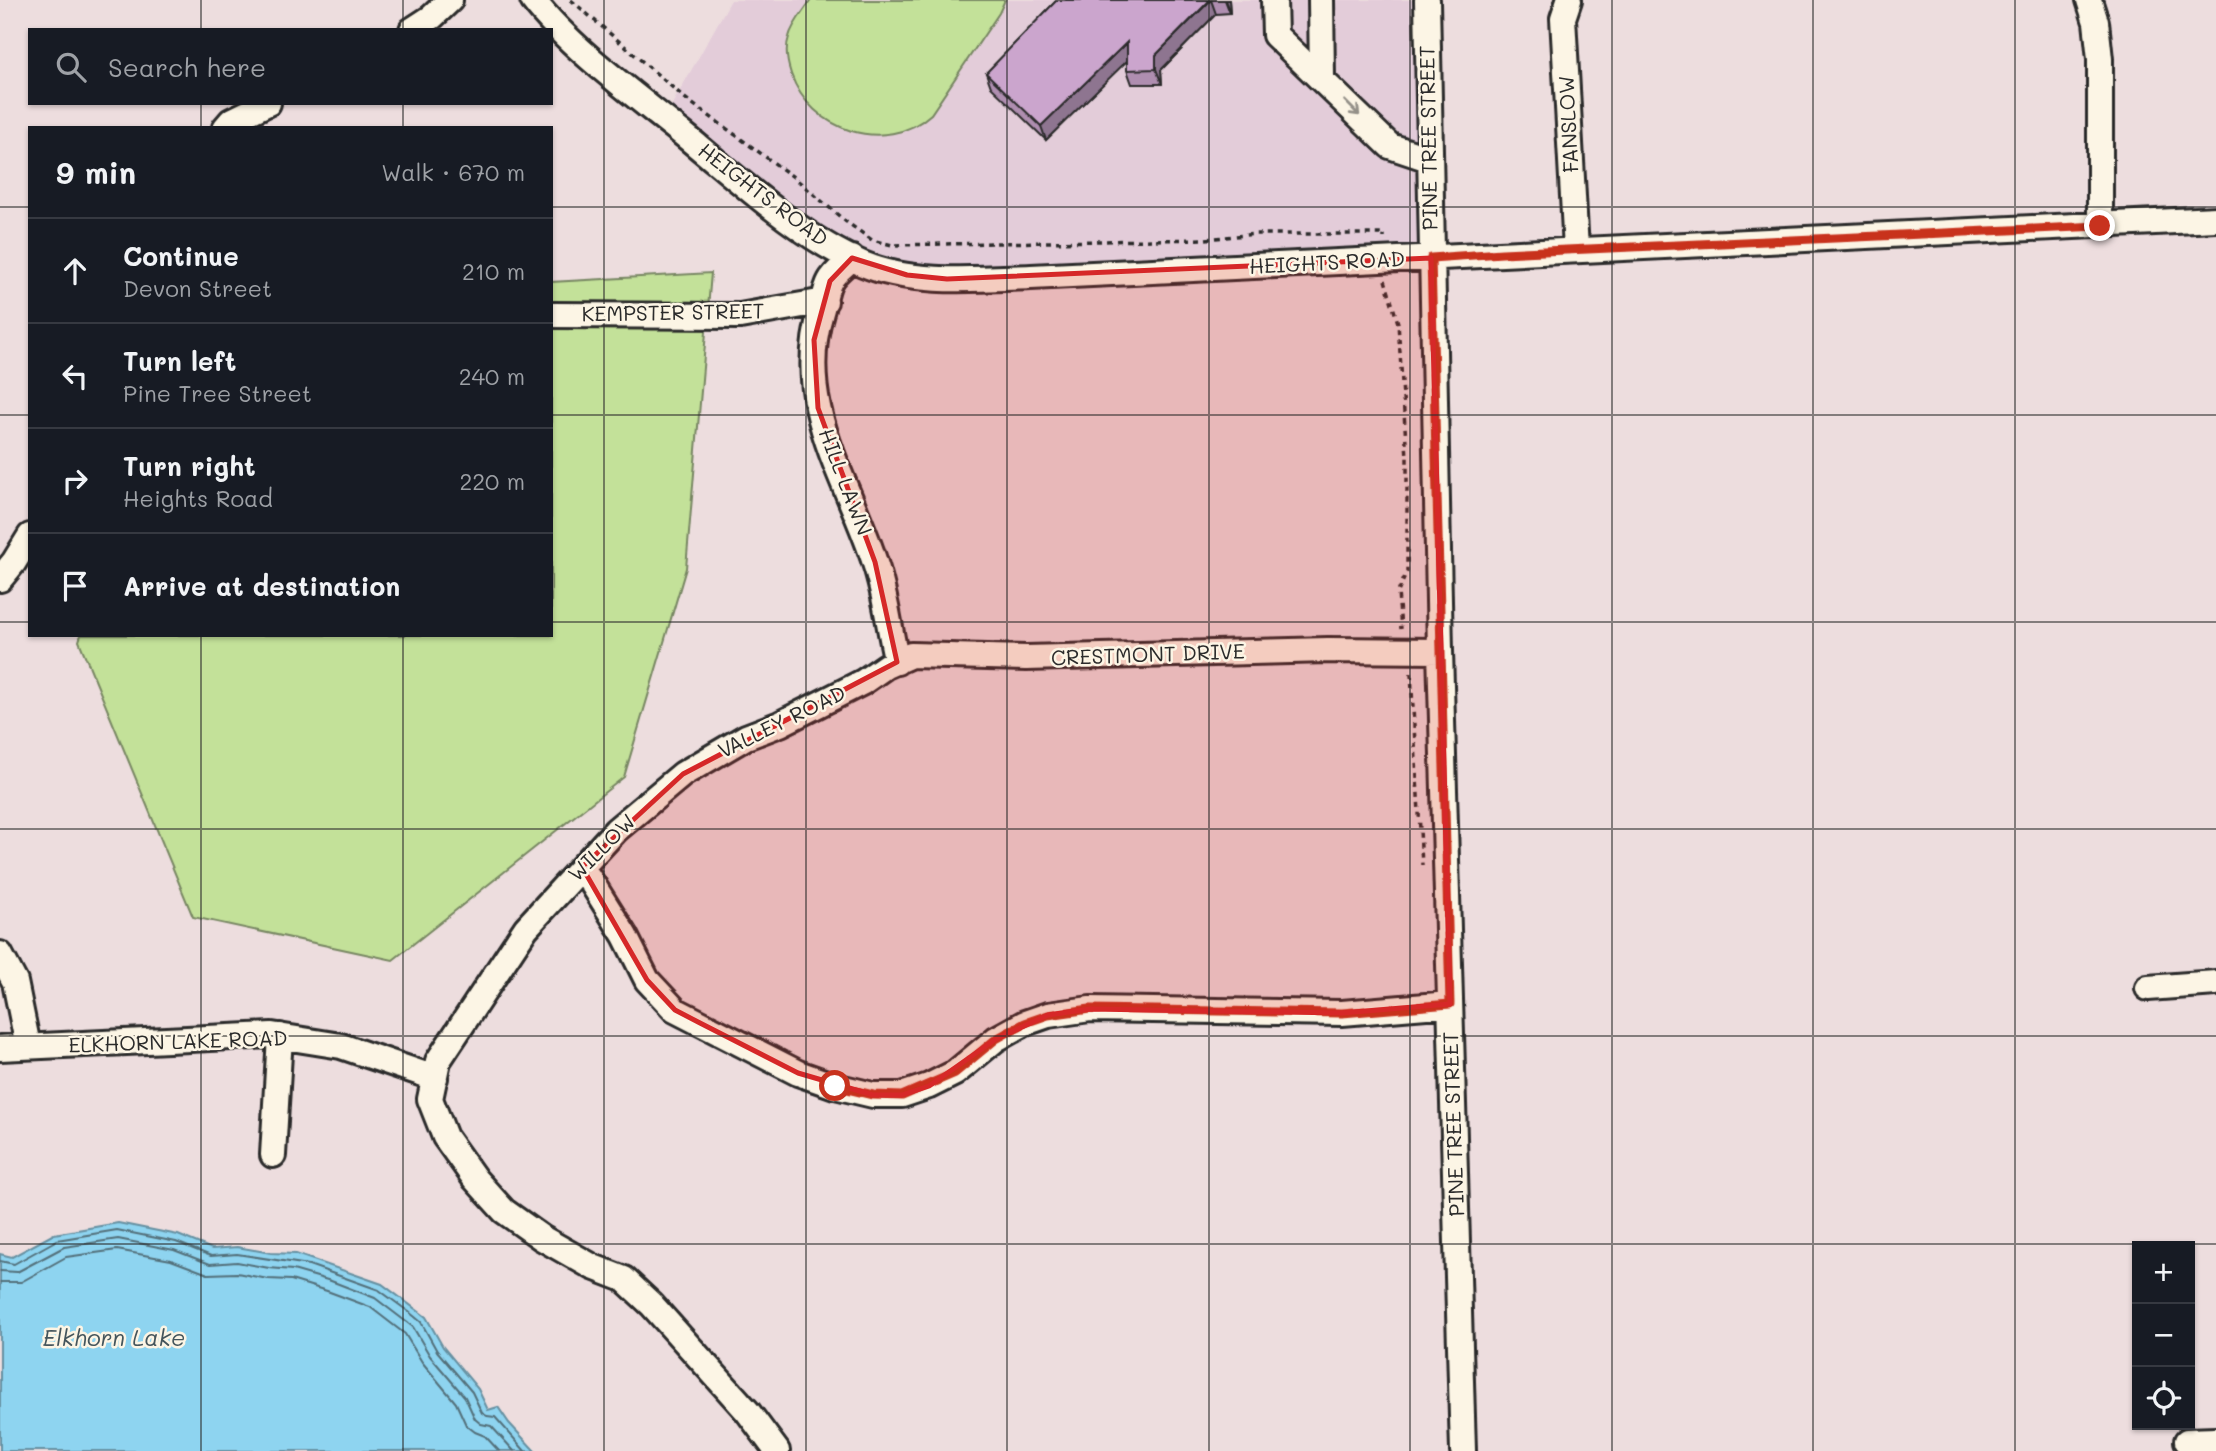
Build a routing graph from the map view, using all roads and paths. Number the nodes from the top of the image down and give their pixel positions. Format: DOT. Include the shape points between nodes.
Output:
graph roads {
  1 [pos="450,0"];
  2 [pos="533,0"];
  3 [pos="571,0"];
  4 [pos="1274,0"];
  5 [pos="1321,0"];
  6 [pos="1427,0"];
  7 [pos="1569,0"];
  8 [pos="2089,0"];
  9 [pos="415,28"];
  10 [pos="1322,79"];
  11 [pos="264,105"];
  12 [pos="227,126"];
  13 [pos="1429,159"];
  14 [pos="2216,219"];
  15 [pos="2100,226"];
  16 [pos="1576,250"];
  17 [pos="852,258"];
  18 [pos="1431,258"];
  19 [pos="1385,260"];
  20 [pos="825,301"];
  21 [pos="553,315"];
  22 [pos="28,539"];
  23 [pos="0,579"];
  24 [pos="1406,651"];
  25 [pos="1440,651"];
  26 [pos="897,662"];
  27 [pos="863,682"];
  28 [pos="702,762"];
  29 [pos="582,867"];
  30 [pos="1422,873"];
  31 [pos="0,954"];
  32 [pos="2216,983"];
  33 [pos="2148,988"];
  34 [pos="1450,1004"];
  35 [pos="280,1036"];
  36 [pos="28,1046"];
  37 [pos="0,1048"];
  38 [pos="435,1078"];
  39 [pos="273,1154"];
  40 [pos="2216,1440"];
  41 [pos="2187,1441"];
  42 [pos="777,1451"];
  43 [pos="1464,1451"];
  1 -- 9 [label="street"];
  2 -- 17 [label="street, HEIGHTS ROAD" via="584,52 746,185 817,239"];
  3 -- 19 [label="path" via="686,99 881,243 1384,234"];
  4 -- 10 [label="street" via="1275,36"];
  5 -- 10 [label="street"];
  6 -- 13 [label="street, PINE TREE STREET"];
  7 -- 16 [label="street, FANSLOW" via="1563,18"];
  8 -- 15 [label="street" via="2100,59"];
  10 -- 13 [label="street, one-way" via="1390,146"];
  11 -- 12 [label="street"];
  13 -- 18 [label="street, PINE TREE STREET"];
  14 -- 15 [label="street, HEIGHTS ROAD"];
  15 -- 16 [label="street, HEIGHTS ROAD"];
  16 -- 18 [label="street, HEIGHTS ROAD"];
  17 -- 19 [label="street, HEIGHTS ROAD" via="907,275 947,279"];
  17 -- 20 [label="street" via="830,281"];
  18 -- 19 [label="street, HEIGHTS ROAD"];
  18 -- 25 [label="street, PINE TREE STREET"];
  19 -- 24 [label="path" via="1385,280 1398,323 1407,457 1407,572 1398,592"];
  20 -- 21 [label="street, KEMPSTER STREET" via="740,316"];
  20 -- 26 [label="street, HILL LAWN" via="814,340 812,374 818,408 834,465 875,562"];
  22 -- 23 [label="street"];
  24 -- 25 [label="street, CRESTMONT DRIVE"];
  24 -- 26 [label="street, CRESTMONT DRIVE" via="1026,659 911,655"];
  24 -- 30 [label="path" via="1411,668"];
  25 -- 34 [label="street, PINE TREE STREET"];
  26 -- 27 [label="street, CRESTMONT DRIVE"];
  27 -- 28 [label="street, VALLEY ROAD"];
  28 -- 29 [label="street, WILLOW" via="616,830"];
  29 -- 34 [label="street" via="647,980 676,1010 798,1073 873,1095 902,1096 929,1086 955,1073 1015,1028 1058,1014 1090,1009 1342,1013"];
  29 -- 38 [label="street, WILLOW" via="526,928 438,1061"];
  31 -- 36 [label="street" via="15,982"];
  32 -- 33 [label="street"];
  34 -- 43 [label="street, PINE TREE STREET"];
  35 -- 36 [label="street, ELKHORN LAKE ROAD"];
  35 -- 38 [label="street, ELKHORN LAKE ROAD" via="341,1046"];
  35 -- 39 [label="street"];
  36 -- 37 [label="street, ELKHORN LAKE ROAD"];
  38 -- 42 [label="street" via="430,1098 445,1137 504,1212 593,1267 624,1279 748,1412"];
  40 -- 41 [label="street"];
}
